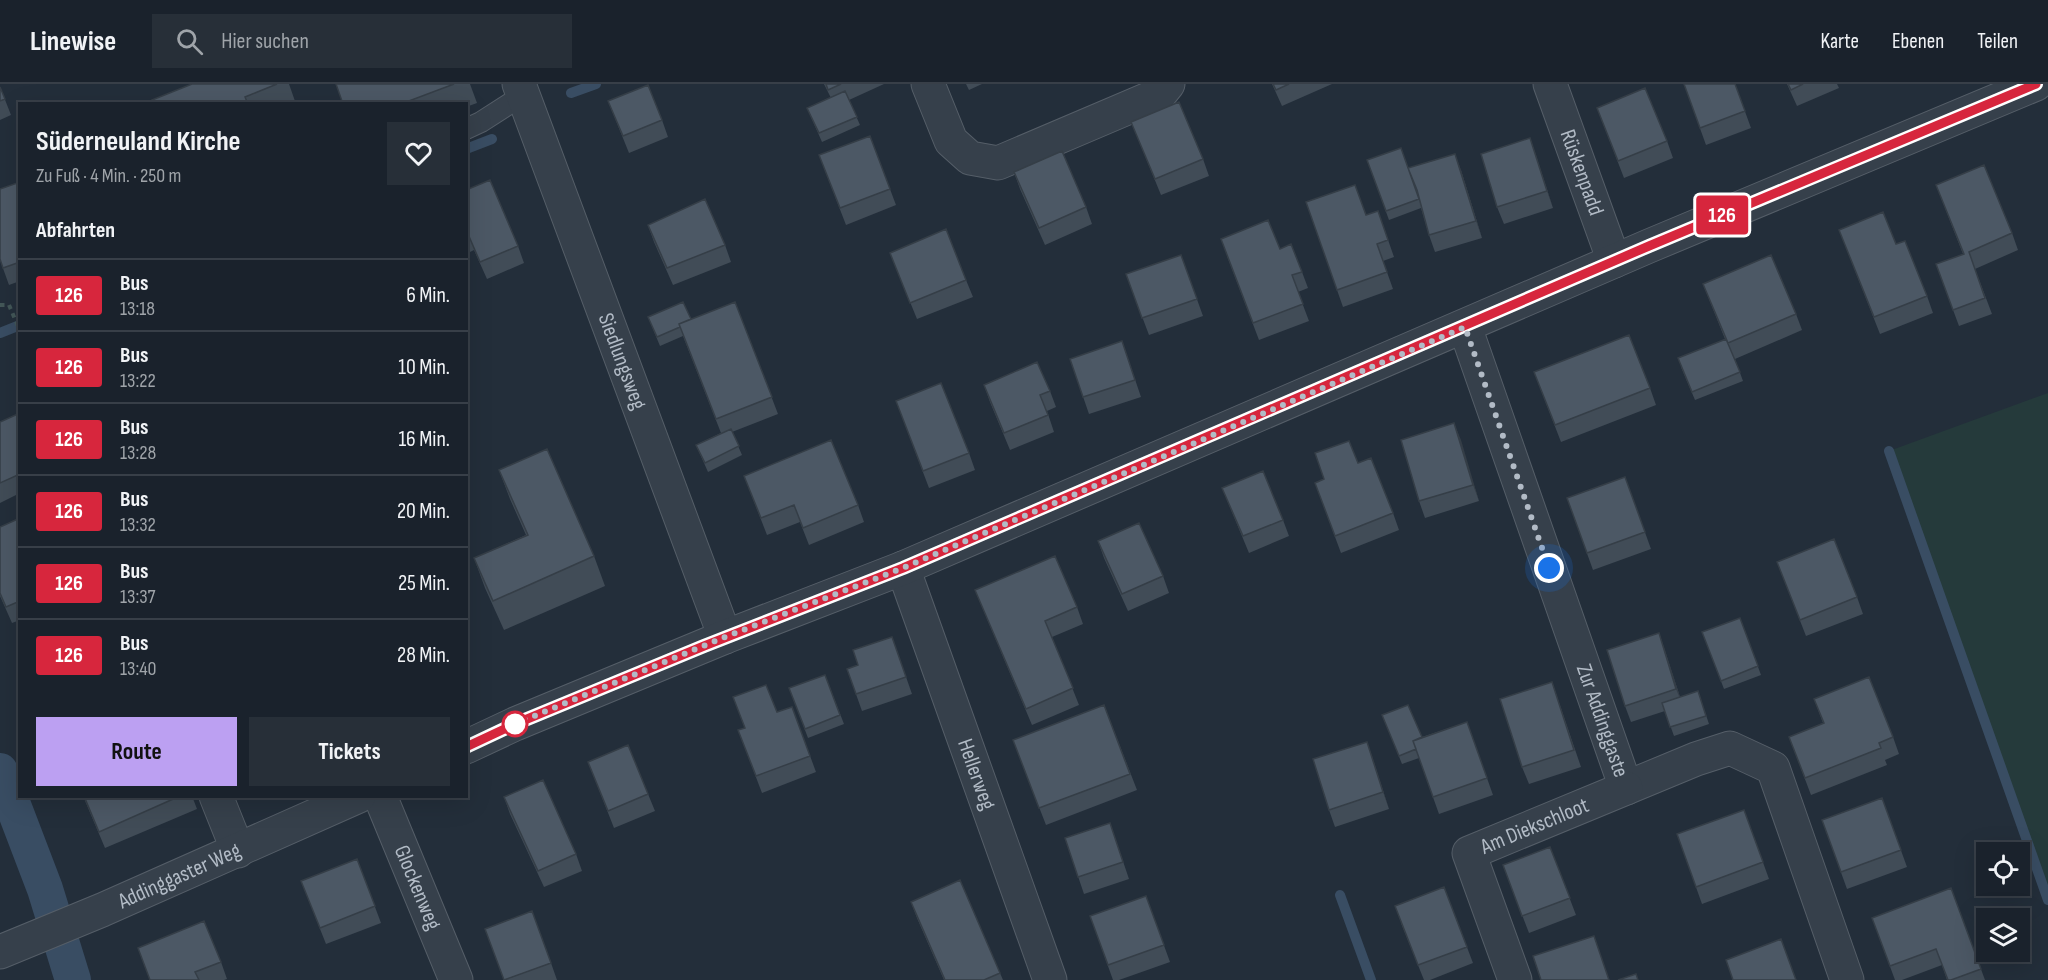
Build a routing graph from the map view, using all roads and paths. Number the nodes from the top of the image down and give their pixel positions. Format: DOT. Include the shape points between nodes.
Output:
graph roads {
  1 [pos="928,84"];
  2 [pos="1168,84"];
  3 [pos="1550,84"];
  4 [pos="2036,84"];
  5 [pos="521,90"];
  6 [pos="468,128"];
  7 [pos="1614,261"];
  8 [pos="0,305"];
  9 [pos="18,326"];
  10 [pos="1465,327"];
  11 [pos="903,568"];
  12 [pos="725,637"];
  13 [pos="468,746"];
  14 [pos="1626,788"];
  15 [pos="217,798"];
  16 [pos="355,798"];
  17 [pos="381,798"];
  18 [pos="238,851"];
  19 [pos="13,947"];
  20 [pos="456,980"];
  21 [pos="1050,980"];
  22 [pos="1515,980"];
  23 [pos="1847,980"];
  1 -- 2 [label="street" via="951,141 970,158 998,163 1160,94"];
  3 -- 7 [label="street, Rüskenpadd"];
  4 -- 7 [label="street"];
  5 -- 6 [label="lane"];
  5 -- 12 [label="street, Siedlungsweg"];
  7 -- 10 [label="street"];
  8 -- 9 [label="path" via="9,305"];
  10 -- 11 [label="street"];
  10 -- 14 [label="street, Zur Addinggaste"];
  11 -- 12 [label="street"];
  11 -- 21 [label="street, Hellerweg"];
  12 -- 13 [label="street"];
  14 -- 22 [label="street, Am Diekschloot" via="1469,853"];
  14 -- 23 [label="street, Zur Addinggaste" via="1730,748 1773,768"];
  15 -- 18 [label="street"];
  16 -- 18 [label="street, Addinggaster Weg"];
  17 -- 20 [label="street, Glockenweg"];
  18 -- 19 [label="street, Addinggaster Weg"];
}
